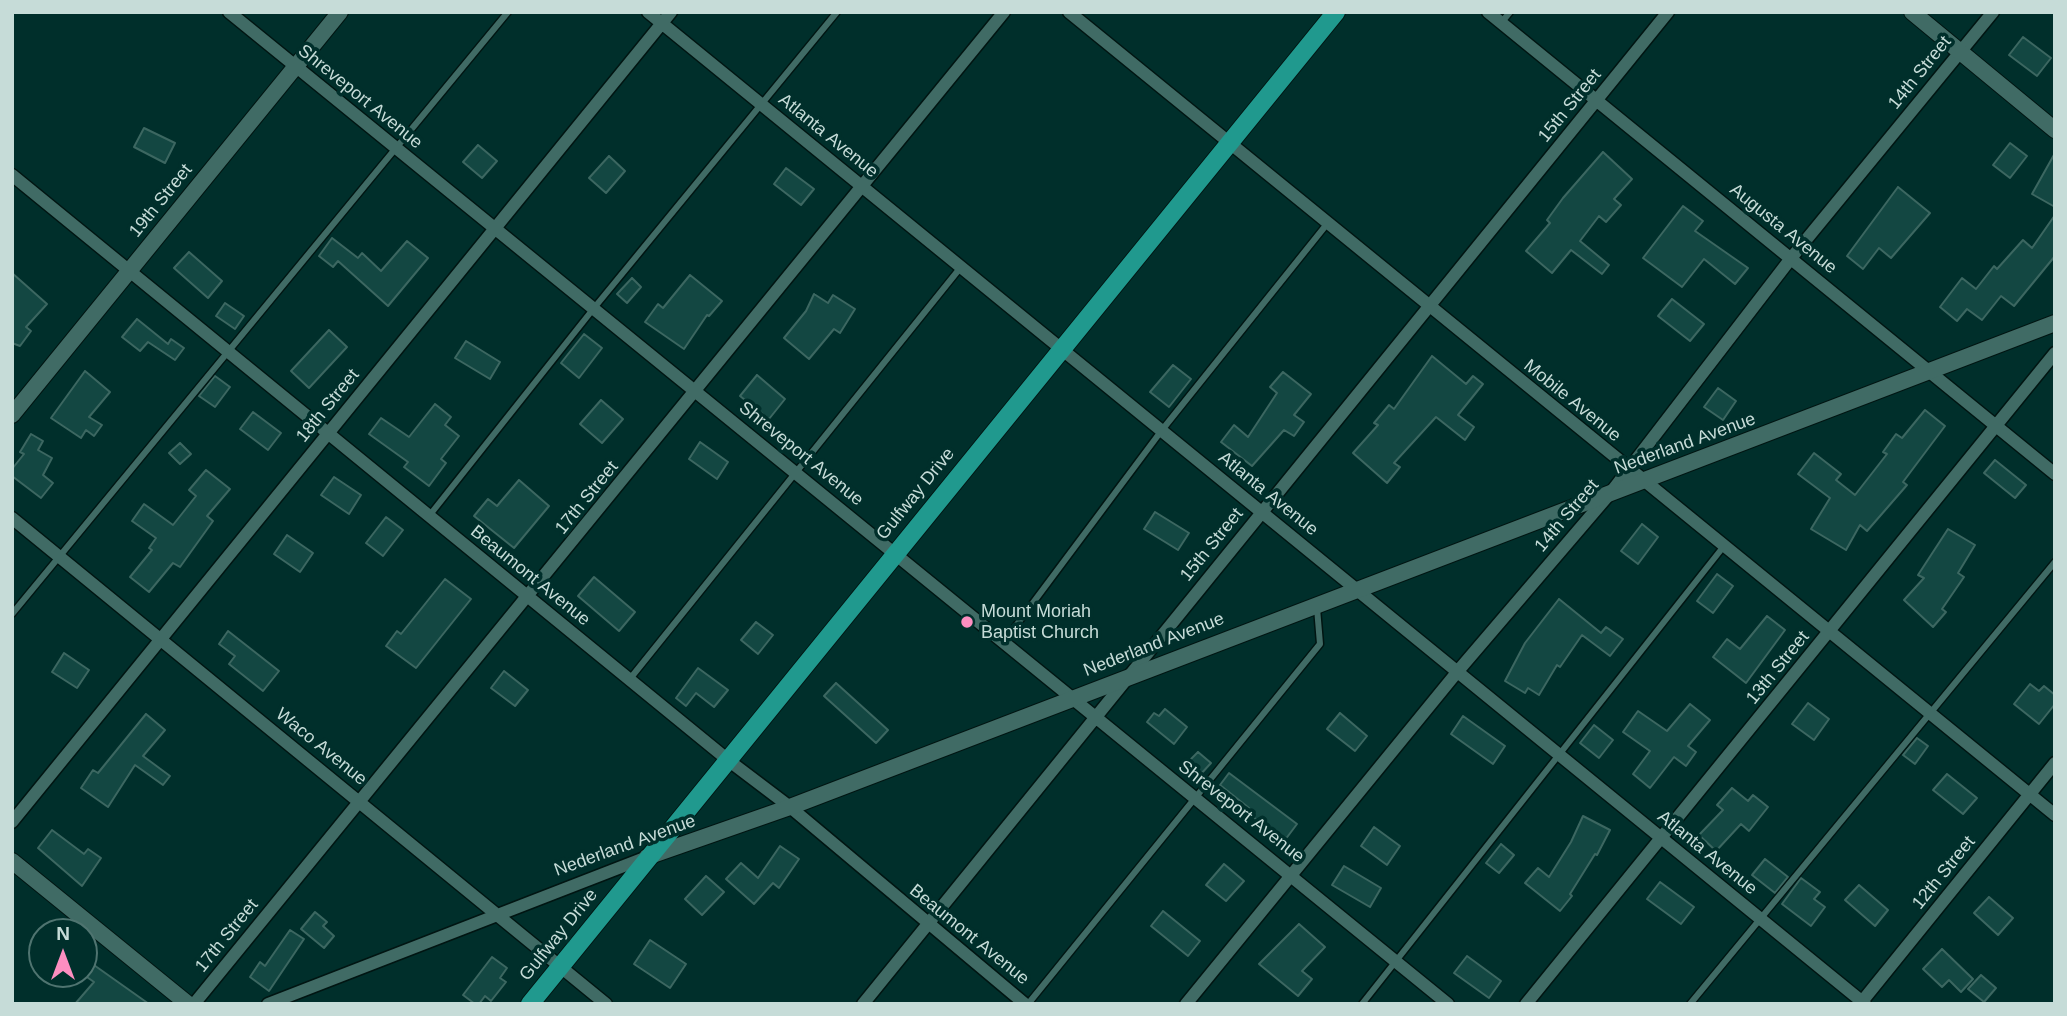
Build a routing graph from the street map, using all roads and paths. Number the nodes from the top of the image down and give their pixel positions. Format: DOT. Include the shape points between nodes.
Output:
graph roads {
  1 [pos="229,12"];
  2 [pos="340,12"];
  3 [pos="508,12"];
  4 [pos="648,12"];
  5 [pos="671,12"];
  6 [pos="837,12"];
  7 [pos="1004,12"];
  8 [pos="1069,12"];
  9 [pos="1336,12"];
  10 [pos="1488,12"];
  11 [pos="1510,12"];
  12 [pos="1668,12"];
  13 [pos="1912,12"];
  14 [pos="1993,12"];
  15 [pos="662,23"];
  16 [pos="1501,23"];
  17 [pos="1961,52"];
  18 [pos="296,67"];
  19 [pos="1597,101"];
  20 [pos="761,104"];
  21 [pos="2055,130"];
  22 [pos="1229,143"];
  23 [pos="397,149"];
  24 [pos="12,175"];
  25 [pos="863,187"];
  26 [pos="1327,224"];
  27 [pos="494,228"];
  28 [pos="1791,257"];
  29 [pos="961,267"];
  30 [pos="130,270"];
  31 [pos="1429,307"];
  32 [pos="593,308"];
  33 [pos="2055,323"];
  34 [pos="1061,349"];
  35 [pos="228,351"];
  36 [pos="2055,353"];
  37 [pos="1926,373"];
  38 [pos="697,391"];
  39 [pos="12,415"];
  40 [pos="1996,427"];
  41 [pos="1162,430"];
  42 [pos="328,433"];
  43 [pos="1628,468"];
  44 [pos="796,472"];
  45 [pos="2055,474"];
  46 [pos="1644,481"];
  47 [pos="1612,491"];
  48 [pos="1262,511"];
  49 [pos="429,516"];
  50 [pos="12,518"];
  51 [pos="1724,546"];
  52 [pos="895,553"];
  53 [pos="58,556"];
  54 [pos="2055,562"];
  55 [pos="1357,589"];
  56 [pos="528,598"];
  57 [pos="1317,603"];
  58 [pos="12,614"];
  59 [pos="1830,632"];
  60 [pos="160,639"];
  61 [pos="1003,643"];
  62 [pos="1458,671"];
  63 [pos="1126,677"];
  64 [pos="629,680"];
  65 [pos="1073,697"];
  66 [pos="1930,714"];
  67 [pos="1096,718"];
  68 [pos="1560,757"];
  69 [pos="728,760"];
  70 [pos="2055,763"];
  71 [pos="2029,795"];
  72 [pos="1195,799"];
  73 [pos="360,801"];
  74 [pos="790,807"];
  75 [pos="2055,815"];
  76 [pos="12,822"];
  77 [pos="1661,838"];
  78 [pos="647,858"];
  79 [pos="12,861"];
  80 [pos="1292,875"];
  81 [pos="500,914"];
  82 [pos="1761,919"];
  83 [pos="928,924"];
  84 [pos="1396,962"];
  85 [pos="561,966"];
  86 [pos="1863,1003"];
  87 [pos="188,1004"];
  88 [pos="194,1004"];
  89 [pos="268,1004"];
  90 [pos="530,1004"];
  91 [pos="606,1004"];
  92 [pos="863,1004"];
  93 [pos="1027,1004"];
  94 [pos="1186,1004"];
  95 [pos="1362,1004"];
  96 [pos="1448,1004"];
  97 [pos="1526,1004"];
  98 [pos="1690,1004"];
  1 -- 18 [label="street, Shreveport Avenue"];
  2 -- 18 [label="street, 19th Street"];
  3 -- 23 [label="lane"];
  4 -- 15 [label="street, Atlanta Avenue"];
  5 -- 15 [label="street, 18th Street"];
  6 -- 20 [label="lane"];
  7 -- 25 [label="street, 17th Street"];
  8 -- 22 [label="street, Mobile Avenue"];
  9 -- 22 [label="main road, Gulfway Drive"];
  10 -- 16 [label="street, Augusta Avenue"];
  11 -- 16 [label="lane"];
  12 -- 19 [label="street, 15th Street"];
  13 -- 17 [label="street"];
  14 -- 17 [label="street, 14th Street"];
  15 -- 20 [label="street, Atlanta Avenue"];
  15 -- 27 [label="street, 18th Street"];
  16 -- 19 [label="street, Augusta Avenue"];
  17 -- 21 [label="street"];
  17 -- 28 [label="street, 14th Street"];
  18 -- 23 [label="street, Shreveport Avenue"];
  18 -- 30 [label="street, 19th Street"];
  19 -- 28 [label="street, Augusta Avenue"];
  19 -- 31 [label="street, 15th Street"];
  20 -- 25 [label="street, Atlanta Avenue"];
  20 -- 32 [label="lane"];
  22 -- 26 [label="street, Mobile Avenue"];
  22 -- 34 [label="main road, Gulfway Drive"];
  23 -- 27 [label="street, Shreveport Avenue"];
  23 -- 35 [label="lane"];
  24 -- 30 [label="street, Beaumont Avenue"];
  25 -- 29 [label="street, Atlanta Avenue"];
  25 -- 38 [label="street, 17th Street"];
  26 -- 31 [label="street, Mobile Avenue"];
  26 -- 41 [label="lane"];
  27 -- 32 [label="street, Shreveport Avenue"];
  27 -- 42 [label="street, 18th Street"];
  28 -- 37 [label="street, Augusta Avenue"];
  28 -- 43 [label="street, 14th Street"];
  29 -- 34 [label="street, Atlanta Avenue"];
  29 -- 44 [label="lane"];
  30 -- 35 [label="street, Beaumont Avenue"];
  30 -- 39 [label="street, 19th Street"];
  31 -- 43 [label="street, Mobile Avenue"];
  31 -- 48 [label="street, 15th Street"];
  32 -- 38 [label="street, Shreveport Avenue"];
  32 -- 49 [label="lane"];
  33 -- 37 [label="street, Nederland Avenue"];
  34 -- 41 [label="street, Atlanta Avenue"];
  34 -- 52 [label="main road, Gulfway Drive"];
  35 -- 42 [label="street, Beaumont Avenue"];
  35 -- 53 [label="lane"];
  36 -- 40 [label="street, 13th Street"];
  37 -- 40 [label="street, Augusta Avenue"];
  37 -- 46 [label="street, Nederland Avenue"];
  38 -- 44 [label="street, Shreveport Avenue"];
  38 -- 56 [label="street, 17th Street"];
  40 -- 45 [label="street, Augusta Avenue"];
  40 -- 59 [label="street, 13th Street"];
  41 -- 48 [label="street, Atlanta Avenue"];
  41 -- 61 [label="lane"];
  42 -- 49 [label="street, Beaumont Avenue"];
  42 -- 60 [label="street, 18th Street"];
  43 -- 46 [label="street, Mobile Avenue"];
  43 -- 47 [label="street, 14th Street"];
  44 -- 52 [label="street, Shreveport Avenue"];
  44 -- 64 [label="lane"];
  46 -- 47 [label="street, Nederland Avenue"];
  46 -- 51 [label="street, Mobile Avenue"];
  47 -- 55 [label="street, Nederland Avenue"];
  47 -- 62 [label="street, 14th Street"];
  48 -- 55 [label="street, Atlanta Avenue"];
  48 -- 63 [label="street, 15th Street"];
  49 -- 56 [label="street, Beaumont Avenue"];
  50 -- 53 [label="street, Waco Avenue"];
  51 -- 59 [label="street, Mobile Avenue"];
  51 -- 68 [label="lane"];
  52 -- 61 [label="street, Shreveport Avenue"];
  52 -- 69 [label="main road, Gulfway Drive"];
  53 -- 58 [label="lane"];
  53 -- 60 [label="street, Waco Avenue"];
  54 -- 66 [label="lane"];
  55 -- 57 [label="street, Nederland Avenue"];
  55 -- 62 [label="street, Atlanta Avenue"];
  56 -- 64 [label="street, Beaumont Avenue"];
  56 -- 73 [label="street, 17th Street"];
  57 -- 63 [label="street, Nederland Avenue"];
  57 -- 72 [label="lane" via="1320,644"];
  59 -- 66 [label="street, Mobile Avenue"];
  59 -- 77 [label="street, 13th Street"];
  60 -- 73 [label="street, Waco Avenue"];
  60 -- 76 [label="street, 18th Street"];
  61 -- 65 [label="street, Shreveport Avenue"];
  62 -- 68 [label="street, Atlanta Avenue"];
  62 -- 80 [label="street, 14th Street"];
  63 -- 65 [label="street, Nederland Avenue"];
  63 -- 67 [label="street, 15th Street"];
  64 -- 69 [label="street, Beaumont Avenue"];
  65 -- 67 [label="street, Shreveport Avenue"];
  65 -- 74 [label="street, Nederland Avenue"];
  66 -- 71 [label="street, Mobile Avenue"];
  66 -- 82 [label="lane"];
  67 -- 72 [label="street, Shreveport Avenue"];
  67 -- 83 [label="street, 15th Street"];
  68 -- 77 [label="street, Atlanta Avenue"];
  68 -- 84 [label="lane"];
  69 -- 74 [label="street, Beaumont Avenue"];
  69 -- 78 [label="main road, Gulfway Drive"];
  70 -- 71 [label="street, 12th Street"];
  71 -- 75 [label="street, Mobile Avenue"];
  71 -- 86 [label="street, 12th Street"];
  72 -- 80 [label="street, Shreveport Avenue"];
  72 -- 93 [label="lane"];
  73 -- 81 [label="street, Waco Avenue"];
  73 -- 88 [label="street, 17th Street"];
  74 -- 78 [label="street, Nederland Avenue"];
  74 -- 83 [label="street, Beaumont Avenue"];
  77 -- 82 [label="street, Atlanta Avenue"];
  77 -- 97 [label="street, 13th Street"];
  78 -- 81 [label="street, Nederland Avenue"];
  78 -- 85 [label="main road, Gulfway Drive"];
  79 -- 87 [label="street"];
  80 -- 84 [label="street, Shreveport Avenue"];
  80 -- 94 [label="street, 14th Street"];
  81 -- 85 [label="street, Waco Avenue"];
  81 -- 89 [label="street, Nederland Avenue"];
  82 -- 86 [label="street, Atlanta Avenue"];
  82 -- 98 [label="lane"];
  83 -- 92 [label="street, 15th Street"];
  83 -- 93 [label="street, Beaumont Avenue"];
  84 -- 95 [label="lane"];
  84 -- 96 [label="street, Shreveport Avenue"];
  85 -- 90 [label="main road, Gulfway Drive"];
  85 -- 91 [label="street, Waco Avenue"];
}
